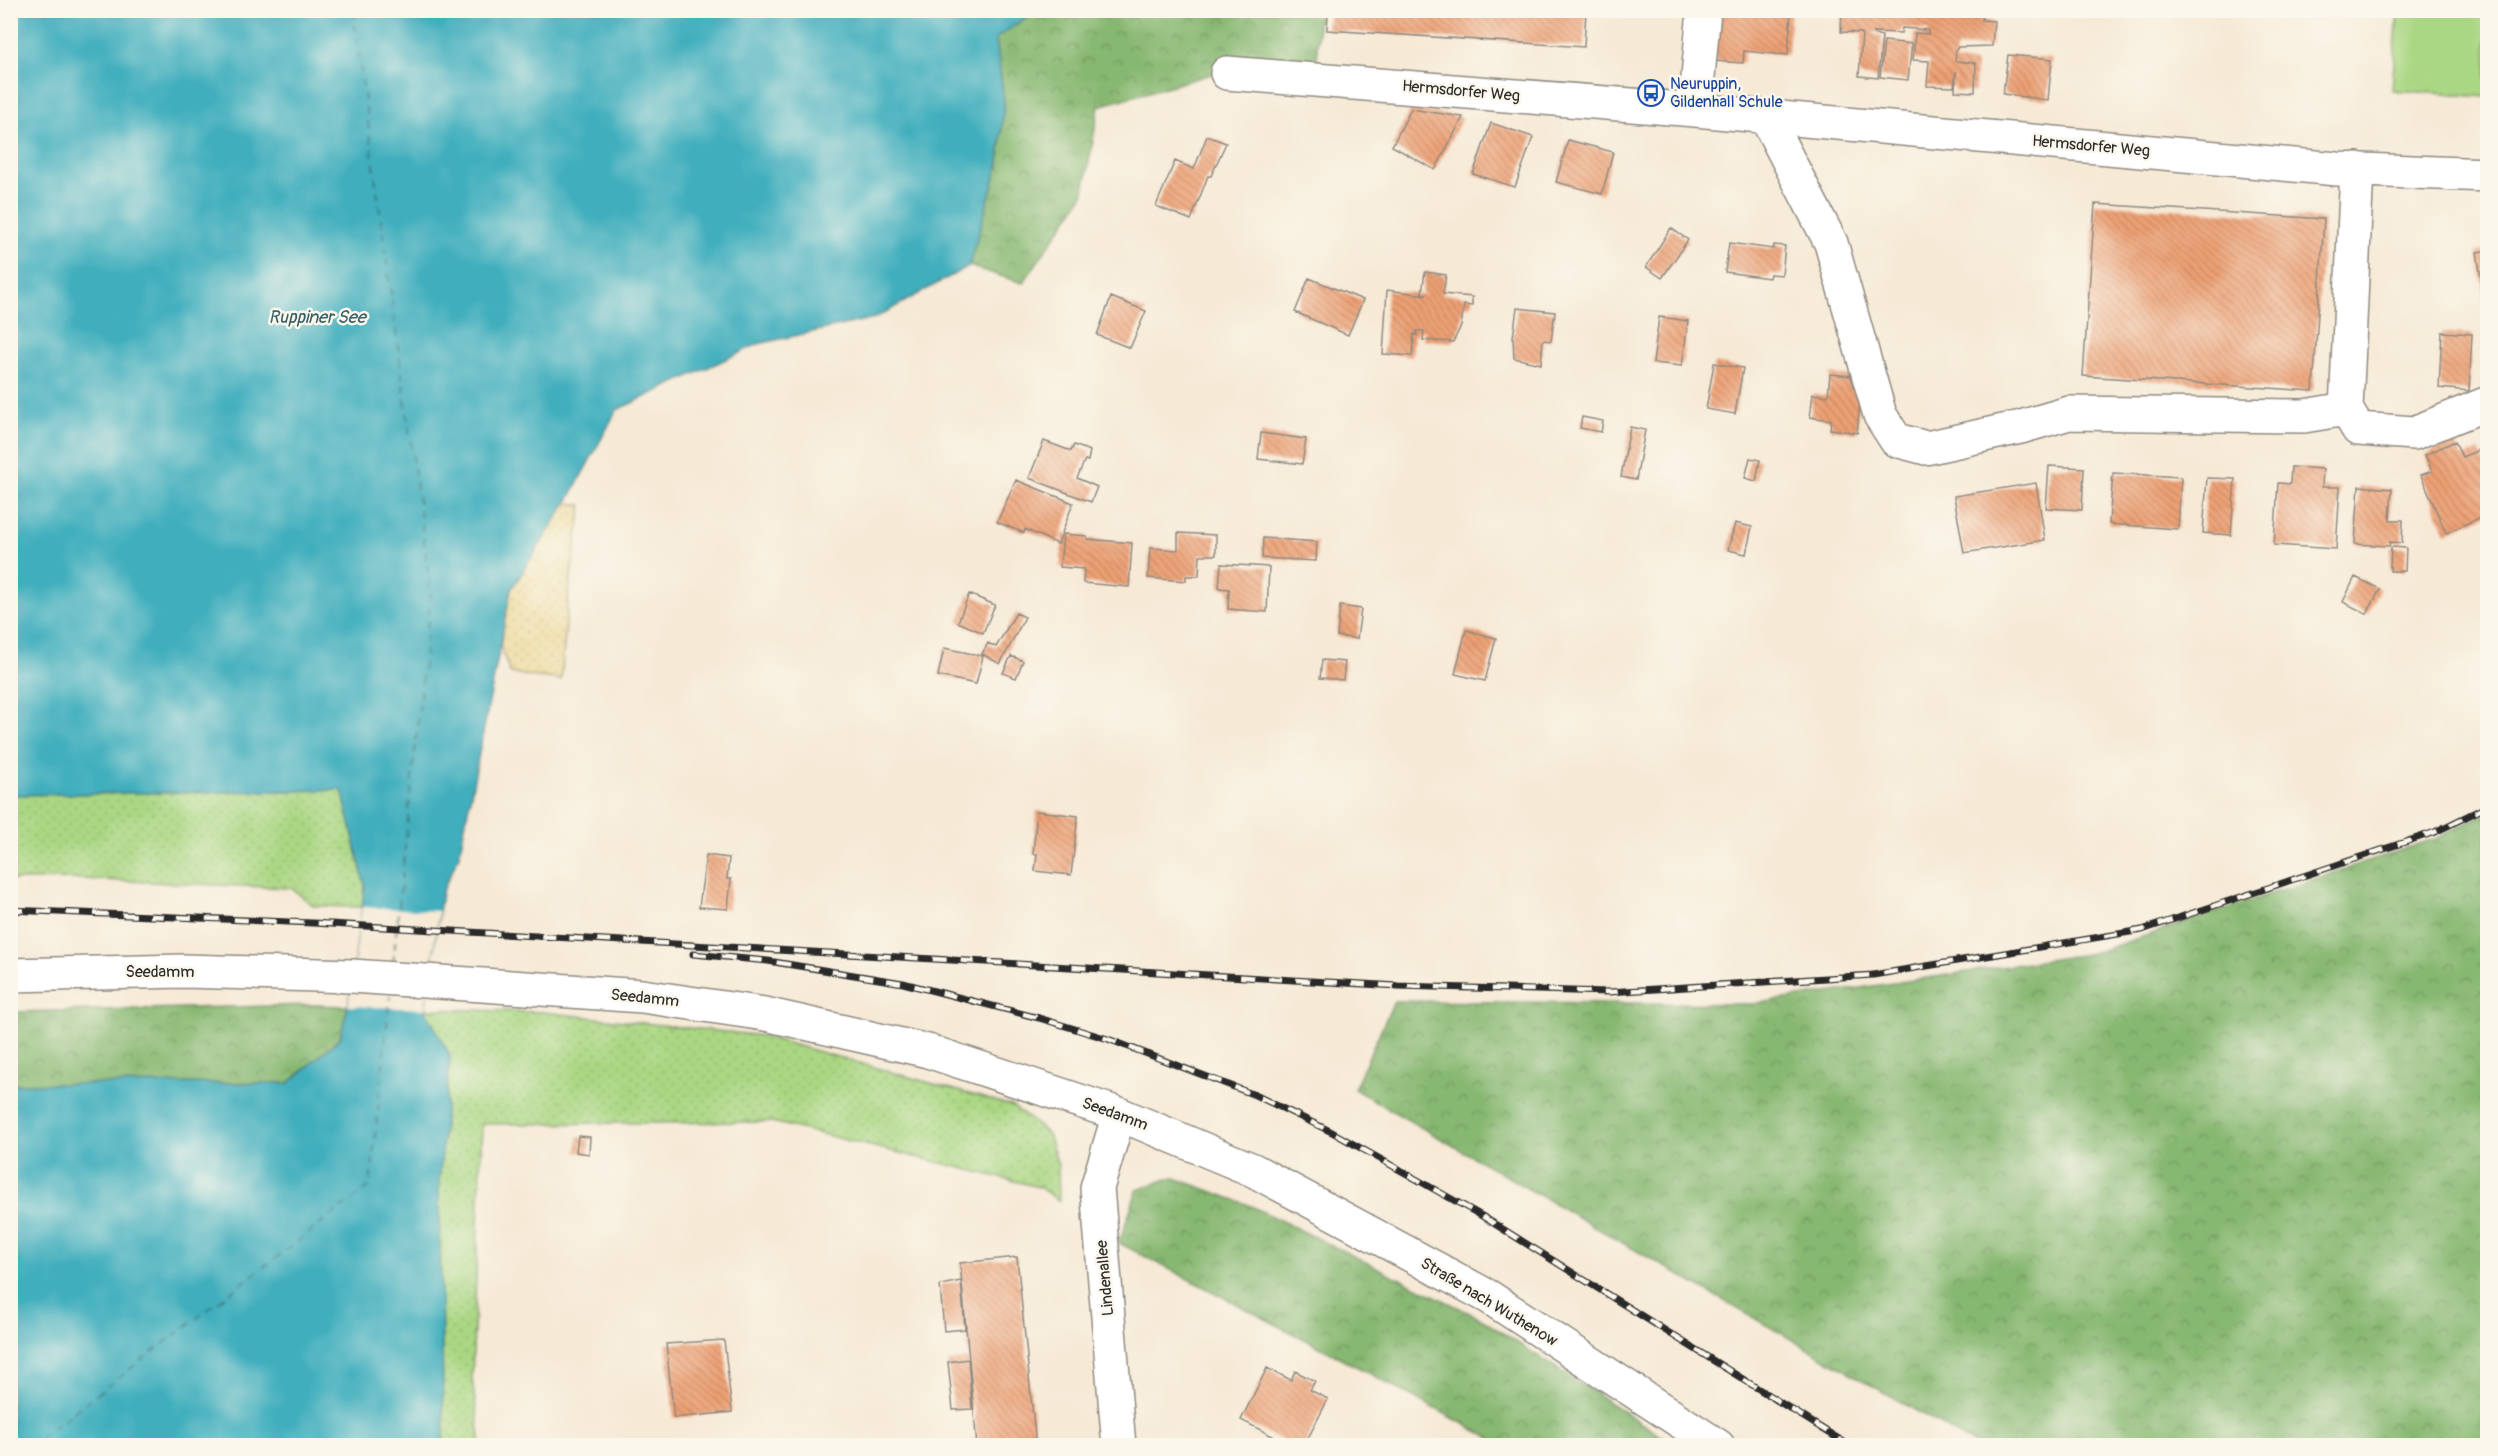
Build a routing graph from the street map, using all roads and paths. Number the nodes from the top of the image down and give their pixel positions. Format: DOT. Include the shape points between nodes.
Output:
graph roads {
  1 [pos="1704,10"];
  2 [pos="1227,73"];
  3 [pos="1695,110"];
  4 [pos="1766,117"];
  5 [pos="2357,169"];
  6 [pos="2487,175"];
  7 [pos="2487,403"];
  8 [pos="2346,409"];
  9 [pos="10,975"];
  10 [pos="1119,1114"];
  11 [pos="1253,1170"];
  12 [pos="1119,1446"];
  13 [pos="1718,1446"];
  1 -- 3 [label="main road"];
  2 -- 3 [label="main road, Hermsdorfer Weg"];
  3 -- 4 [label="main road, Hermsdorfer Weg"];
  4 -- 5 [label="main road, Hermsdorfer Weg"];
  4 -- 8 [label="main road" via="1832,243 1880,415 1896,440 1926,448 2069,413 2304,416"];
  5 -- 6 [label="main road, Hermsdorfer Weg"];
  5 -- 8 [label="main road"];
  7 -- 8 [label="main road" via="2414,433 2358,429"];
  9 -- 10 [label="main road, Seedamm" via="184,971 352,976 642,996 765,1014 928,1052"];
  10 -- 11 [label="main road, Seedamm"];
  10 -- 12 [label="main road, Lindenallee" via="1097,1188"];
  11 -- 13 [label="main road, Straße nach Wuthenow" via="1489,1297"];
}
